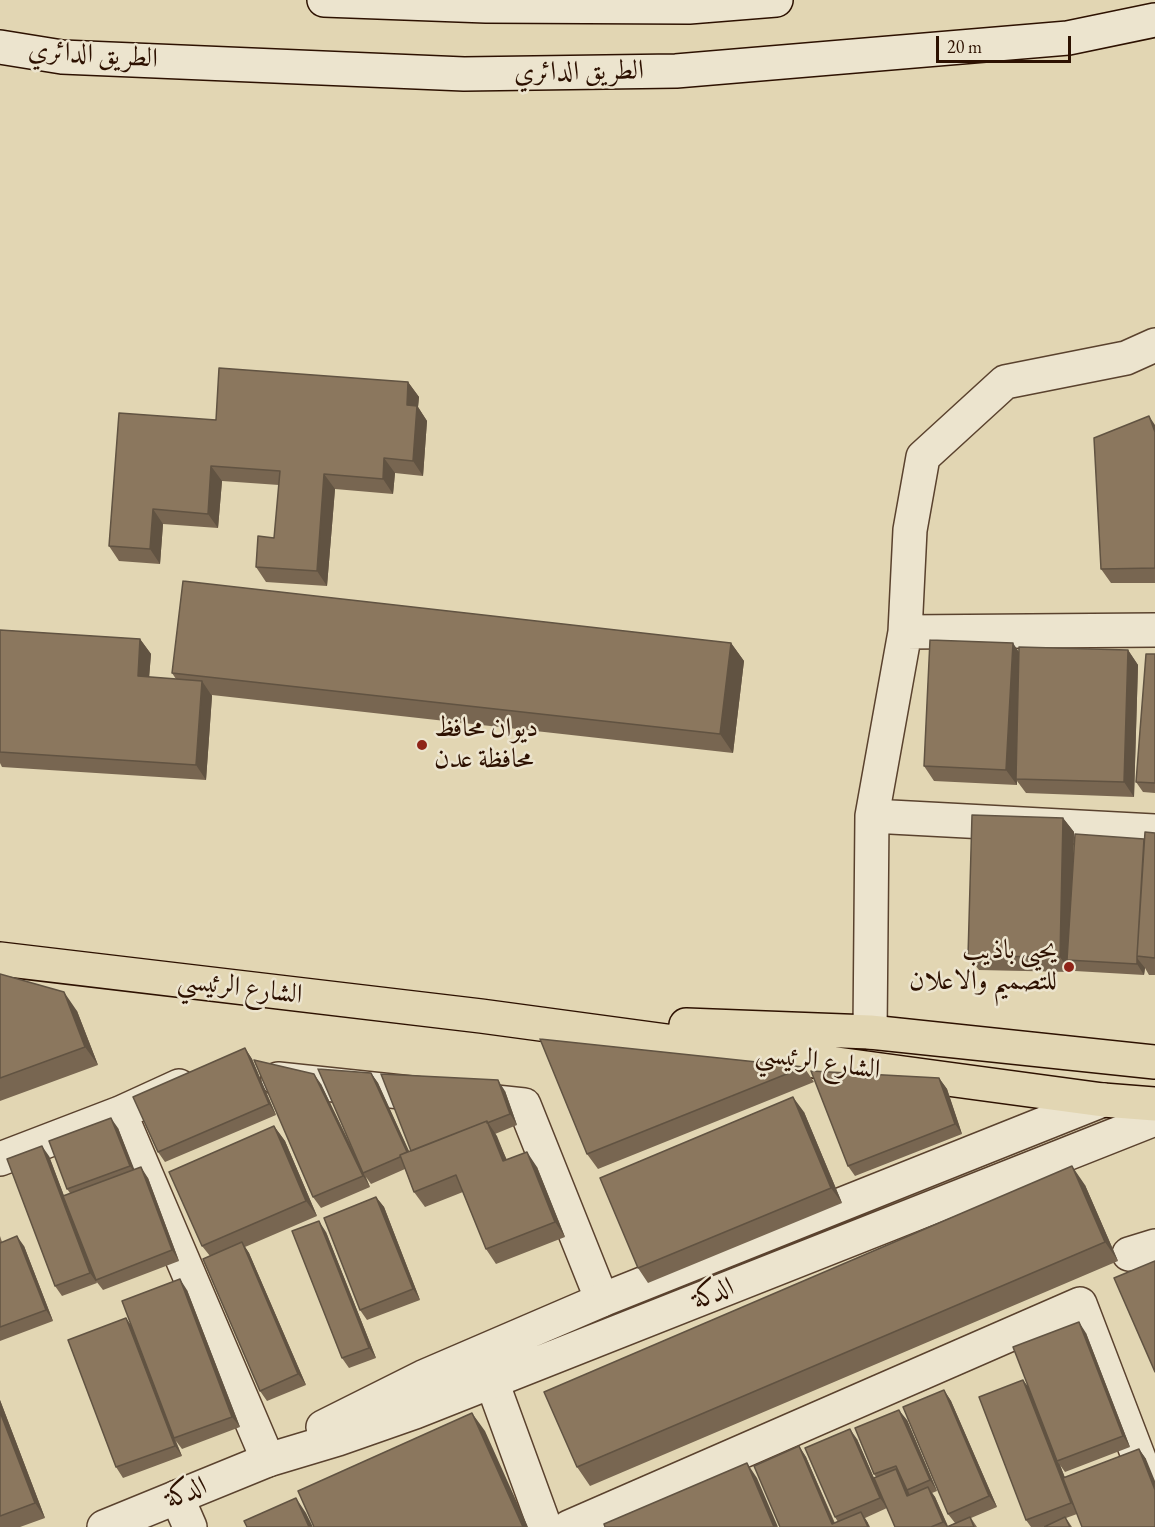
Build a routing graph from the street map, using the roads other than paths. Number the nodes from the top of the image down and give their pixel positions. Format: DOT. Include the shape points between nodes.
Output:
graph roads {
  1 [pos="324,0"];
  2 [pos="776,0"];
  3 [pos="1155,20"];
  4 [pos="0,47"];
  5 [pos="1155,345"];
  6 [pos="1155,630"];
  7 [pos="905,632"];
  8 [pos="872,816"];
  9 [pos="1155,831"];
  10 [pos="0,959"];
  11 [pos="481,1016"];
  12 [pos="870,1032"];
  13 [pos="1155,1062"];
  14 [pos="208,1072"];
  15 [pos="243,1076"];
  16 [pos="1102,1100"];
  17 [pos="1155,1104"];
  18 [pos="120,1113"];
  19 [pos="1155,1119"];
  20 [pos="0,1159"];
  21 [pos="602,1300"];
  22 [pos="485,1368"];
  23 [pos="268,1461"];
  24 [pos="177,1497"];
  25 [pos="1155,1500"];
  26 [pos="104,1527"];
  27 [pos="190,1527"];
  28 [pos="545,1527"];
  29 [pos="569,1527"];
  1 -- 2 [label="street" via="689,7"];
  3 -- 4 [label="street, الطريق الدائري" via="1068,38 676,71 464,74 62,57"];
  5 -- 7 [label="street" via="1126,358 1005,382 922,457 910,530"];
  6 -- 7 [label="street"];
  7 -- 8 [label="street"];
  8 -- 9 [label="street"];
  8 -- 12 [label="street"];
  10 -- 11 [label="main road, الشارع الرئيسي"];
  11 -- 12 [label="main road, الشارع الرئيسي"];
  11 -- 16 [label="main road, الشارع الرئيسي"];
  12 -- 13 [label="main road, الشارع الرئيسي"];
  14 -- 18 [label="street"];
  15 -- 21 [label="street" via="524,1105"];
  16 -- 17 [label="main road, الشارع الرئيسي"];
  16 -- 21 [label="street, الدكة"];
  18 -- 20 [label="street"];
  18 -- 23 [label="street"];
  19 -- 22 [label="street, الدكة"];
  21 -- 22 [label="street, الدكة"];
  22 -- 23 [label="street, الدكة" via="338,1439"];
  22 -- 28 [label="street"];
  23 -- 24 [label="street, الدكة"];
  24 -- 26 [label="street, الدكة"];
  24 -- 27 [label="street"];
  25 -- 29 [label="street" via="1080,1304"];
}
